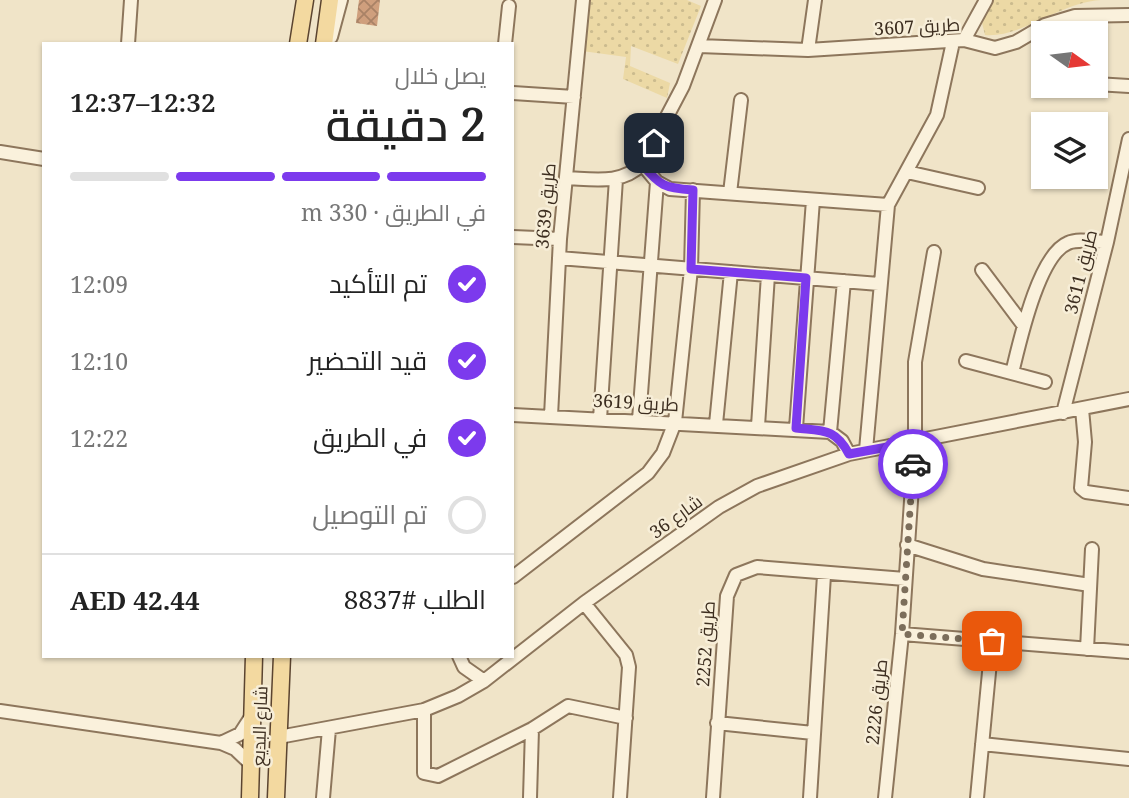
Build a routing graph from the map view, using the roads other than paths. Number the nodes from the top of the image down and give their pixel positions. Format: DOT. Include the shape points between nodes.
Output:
graph roads {
  1 [pos="131,0"];
  2 [pos="305,0"];
  3 [pos="330,0"];
  4 [pos="341,0"];
  5 [pos="583,0"];
  6 [pos="715,0"];
  7 [pos="815,0"];
  8 [pos="986,0"];
  9 [pos="509,6"];
  10 [pos="1129,15"];
  11 [pos="959,41"];
  12 [pos="128,42"];
  13 [pos="298,42"];
  14 [pos="326,42"];
  15 [pos="327,42"];
  16 [pos="505,42"];
  17 [pos="699,46"];
  18 [pos="808,50"];
  19 [pos="1108,84"];
  20 [pos="1129,86"];
  21 [pos="514,93"];
  22 [pos="574,96"];
  23 [pos="741,100"];
  24 [pos="1128,146"];
  25 [pos="0,152"];
  26 [pos="42,159"];
  27 [pos="642,164"];
  28 [pos="907,172"];
  29 [pos="566,178"];
  30 [pos="616,179"];
  31 [pos="657,182"];
  32 [pos="978,188"];
  33 [pos="693,190"];
  34 [pos="730,193"];
  35 [pos="813,200"];
  36 [pos="888,205"];
  37 [pos="514,237"];
  38 [pos="560,239"];
  39 [pos="1107,242"];
  40 [pos="934,252"];
  41 [pos="559,258"];
  42 [pos="610,262"];
  43 [pos="651,266"];
  44 [pos="691,269"];
  45 [pos="982,270"];
  46 [pos="731,272"];
  47 [pos="768,275"];
  48 [pos="806,278"];
  49 [pos="844,281"];
  50 [pos="879,284"];
  51 [pos="1024,326"];
  52 [pos="966,361"];
  53 [pos="1012,373"];
  54 [pos="1045,382"];
  55 [pos="1129,399"];
  56 [pos="1082,409"];
  57 [pos="1063,412"];
  58 [pos="514,415"];
  59 [pos="551,416"];
  60 [pos="600,419"];
  61 [pos="639,421"];
  62 [pos="675,422"];
  63 [pos="716,424"];
  64 [pos="758,426"];
  65 [pos="796,428"];
  66 [pos="830,432"];
  67 [pos="915,442"];
  68 [pos="866,450"];
  69 [pos="849,454"];
  70 [pos="1129,498"];
  71 [pos="907,545"];
  72 [pos="1092,549"];
  73 [pos="824,575"];
  74 [pos="514,576"];
  75 [pos="905,579"];
  76 [pos="1090,585"];
  77 [pos="584,603"];
  78 [pos="902,634"];
  79 [pos="992,641"];
  80 [pos="1087,649"];
  81 [pos="1129,652"];
  82 [pos="254,658"];
  83 [pos="282,658"];
  84 [pos="460,658"];
  85 [pos="513,658"];
  86 [pos="514,658"];
  87 [pos="484,681"];
  88 [pos="252,709"];
  89 [pos="424,710"];
  90 [pos="0,711"];
  91 [pos="626,718"];
  92 [pos="717,723"];
  93 [pos="329,729"];
  94 [pos="532,729"];
  95 [pos="813,733"];
  96 [pos="279,737"];
  97 [pos="221,743"];
  98 [pos="982,744"];
  99 [pos="1129,759"];
  100 [pos="252,765"];
  101 [pos="250,798"];
  102 [pos="276,798"];
  103 [pos="323,798"];
  104 [pos="530,798"];
  105 [pos="620,798"];
  106 [pos="713,798"];
  107 [pos="810,798"];
  108 [pos="885,798"];
  109 [pos="977,798"];
  1 -- 12 [label="street"];
  2 -- 13 [label="main road"];
  3 -- 14 [label="main road"];
  4 -- 15 [label="street"];
  5 -- 22 [label="street, طريق 3639"];
  6 -- 17 [label="street"];
  7 -- 18 [label="street"];
  8 -- 11 [label="street"];
  9 -- 16 [label="street"];
  10 -- 11 [label="street, طريق 3607" via="1075,16 995,48"];
  11 -- 18 [label="street, طريق 3607"];
  11 -- 28 [label="street" via="937,115"];
  17 -- 18 [label="street, طريق 3607"];
  17 -- 27 [label="street"];
  19 -- 20 [label="street"];
  21 -- 22 [label="street"];
  22 -- 29 [label="street, طريق 3639"];
  23 -- 34 [label="street"];
  24 -- 39 [label="street, طريق 3611"];
  25 -- 26 [label="street"];
  27 -- 30 [label="street"];
  27 -- 31 [label="street"];
  28 -- 32 [label="street"];
  28 -- 36 [label="street"];
  29 -- 30 [label="street"];
  29 -- 38 [label="street, طريق 3639"];
  30 -- 42 [label="street"];
  31 -- 33 [label="street" via="670,189"];
  31 -- 43 [label="street"];
  33 -- 34 [label="street"];
  33 -- 44 [label="street"];
  34 -- 35 [label="street"];
  35 -- 36 [label="street"];
  35 -- 48 [label="street"];
  36 -- 50 [label="street"];
  37 -- 38 [label="street"];
  38 -- 41 [label="street, طريق 3639"];
  39 -- 51 [label="street" via="1072,242 1061,248 1034,292"];
  39 -- 57 [label="street, طريق 3611"];
  40 -- 67 [label="street, طريق 2226" via="915,362"];
  41 -- 42 [label="street"];
  41 -- 59 [label="street, طريق 3639"];
  42 -- 43 [label="street"];
  42 -- 60 [label="street"];
  43 -- 44 [label="street"];
  43 -- 61 [label="street"];
  44 -- 46 [label="street"];
  44 -- 62 [label="street"];
  45 -- 51 [label="street"];
  46 -- 47 [label="street"];
  46 -- 63 [label="street"];
  47 -- 48 [label="street"];
  47 -- 64 [label="street"];
  48 -- 49 [label="street"];
  48 -- 65 [label="street"];
  49 -- 50 [label="street"];
  49 -- 66 [label="street"];
  50 -- 68 [label="street"];
  51 -- 53 [label="street"];
  52 -- 53 [label="street"];
  53 -- 54 [label="street"];
  55 -- 56 [label="street, شارع 36"];
  56 -- 57 [label="street, شارع 36"];
  56 -- 70 [label="street" via="1081,488"];
  57 -- 67 [label="street, شارع 36"];
  58 -- 59 [label="street, طريق 3619"];
  59 -- 60 [label="street, طريق 3619"];
  60 -- 61 [label="street, طريق 3619"];
  61 -- 62 [label="street, طريق 3619"];
  62 -- 63 [label="street, طريق 3619"];
  62 -- 74 [label="street" via="663,453 648,473"];
  63 -- 64 [label="street, طريق 3619"];
  64 -- 65 [label="street, طريق 3619"];
  65 -- 66 [label="street, طريق 3619"];
  66 -- 69 [label="street"];
  67 -- 68 [label="street, شارع 36"];
  67 -- 71 [label="street, طريق 2226"];
  68 -- 69 [label="street, شارع 36"];
  69 -- 77 [label="street, شارع 36" via="757,486 719,507"];
  71 -- 75 [label="street, طريق 2226"];
  71 -- 76 [label="street" via="983,569"];
  72 -- 76 [label="street"];
  73 -- 75 [label="street, طريق 2252"];
  73 -- 92 [label="street, طريق 2252" via="757,567 732,579"];
  73 -- 95 [label="street"];
  75 -- 78 [label="street, طريق 2226"];
  76 -- 80 [label="street"];
  77 -- 86 [label="street, شارع 36"];
  77 -- 91 [label="street" via="626,656"];
  78 -- 79 [label="street"];
  78 -- 108 [label="street, طريق 2226"];
  79 -- 80 [label="street"];
  79 -- 98 [label="street"];
  80 -- 81 [label="street"];
  82 -- 88 [label="main road, شارع البديع"];
  83 -- 96 [label="main road, شارع البديع"];
  84 -- 87 [label="street" via="464,667"];
  85 -- 87 [label="street, شارع 36"];
  87 -- 89 [label="street, شارع 36"];
  88 -- 97 [label="street" via="240,734"];
  88 -- 100 [label="main road, شارع البديع"];
  89 -- 93 [label="street, شارع 36"];
  89 -- 94 [label="street" via="424,773 438,776"];
  90 -- 97 [label="street"];
  91 -- 94 [label="street" via="568,706"];
  91 -- 105 [label="street"];
  92 -- 95 [label="street"];
  92 -- 106 [label="street, طريق 2252"];
  93 -- 96 [label="street, شارع 36"];
  93 -- 103 [label="street"];
  94 -- 104 [label="street"];
  95 -- 107 [label="street"];
  96 -- 102 [label="main road, شارع البديع"];
  97 -- 100 [label="street"];
  98 -- 99 [label="street"];
  98 -- 109 [label="street"];
  100 -- 101 [label="main road, شارع البديع"];
}
